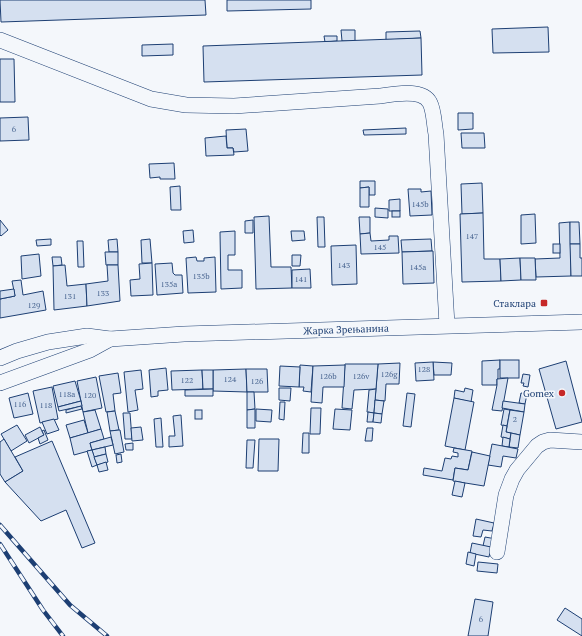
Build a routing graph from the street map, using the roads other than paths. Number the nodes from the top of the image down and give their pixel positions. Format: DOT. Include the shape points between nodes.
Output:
graph roads {
  1 [pos="0,40"];
  2 [pos="582,322"];
  3 [pos="447,325"];
  4 [pos="110,339"];
  5 [pos="0,358"];
  6 [pos="0,383"];
  7 [pos="582,442"];
  8 [pos="497,552"];
  1 -- 3 [label="street" via="151,99 186,105 234,106 401,93 419,94 429,100 436,134"];
  2 -- 3 [label="street, Жарка Зрењанина"];
  3 -- 4 [label="street, Жарка Зрењанина"];
  4 -- 5 [label="street, Жарка Зрењанина" via="86,336 48,342"];
  4 -- 6 [label="street, Жарка Зрењанина" via="90,350"];
  7 -- 8 [label="street" via="543,442 517,470 506,495"];
}
